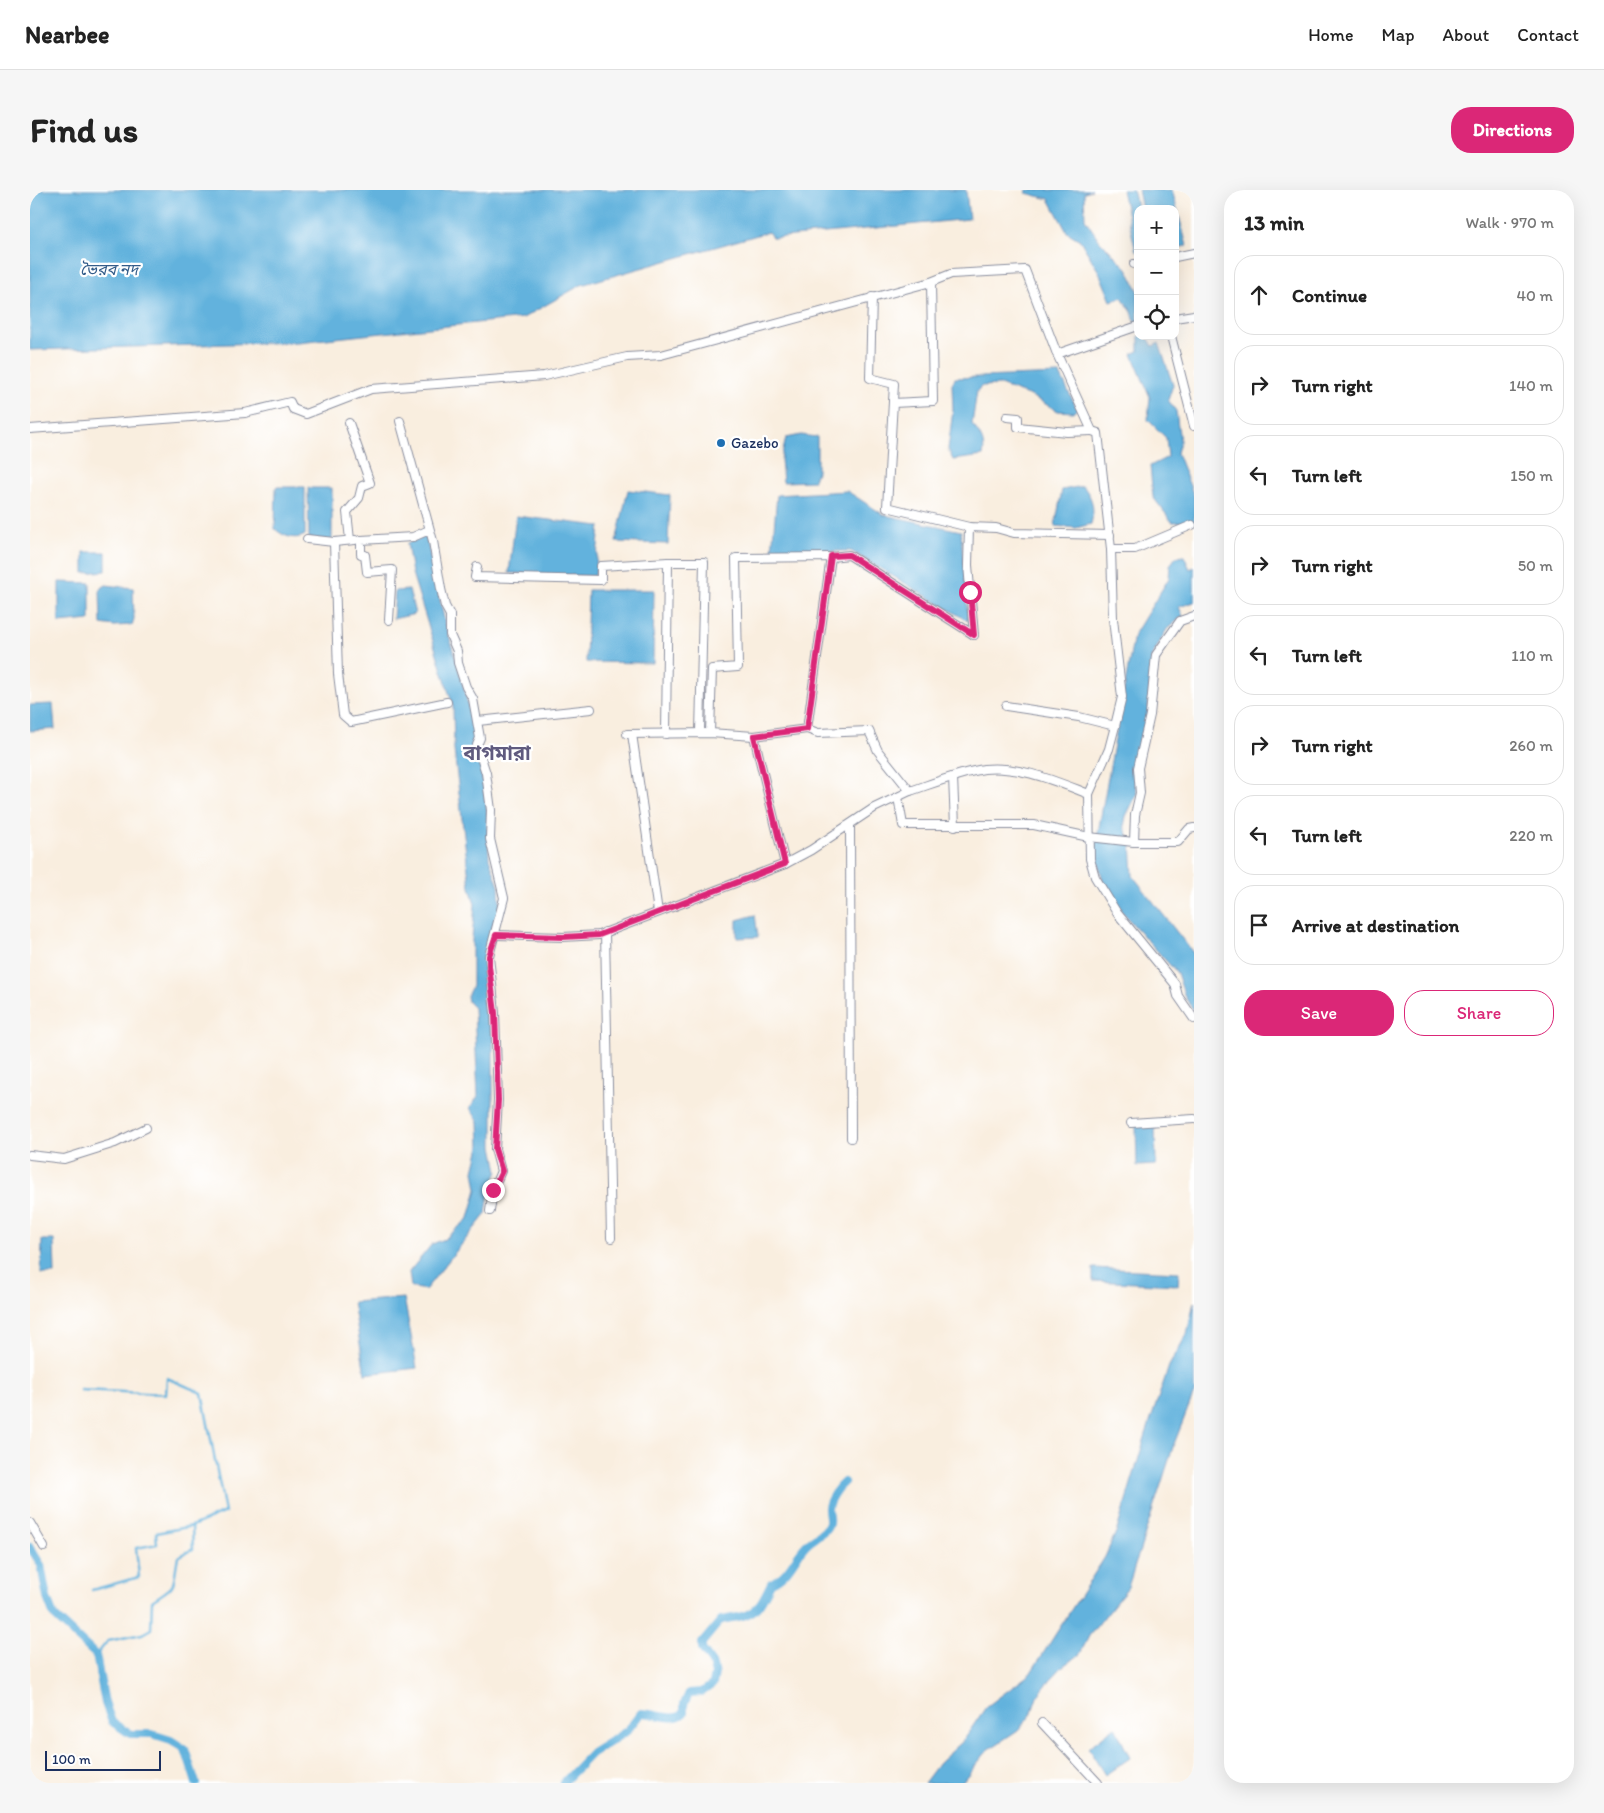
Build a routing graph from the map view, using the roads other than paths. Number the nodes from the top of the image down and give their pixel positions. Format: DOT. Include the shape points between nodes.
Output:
graph roads {
  1 [pos="1194,254"];
  2 [pos="1179,256"];
  3 [pos="930,282"];
  4 [pos="872,298"];
  5 [pos="1194,315"];
  6 [pos="1179,317"];
  7 [pos="1134,328"];
  8 [pos="1172,340"];
  9 [pos="1057,354"];
  10 [pos="893,403"];
  11 [pos="1006,417"];
  12 [pos="400,421"];
  13 [pos="349,423"];
  14 [pos="1194,426"];
  15 [pos="30,429"];
  16 [pos="1092,431"];
  17 [pos="1192,524"];
  18 [pos="969,527"];
  19 [pos="429,530"];
  20 [pos="1110,534"];
  21 [pos="307,539"];
  22 [pos="350,540"];
  23 [pos="361,540"];
  24 [pos="334,542"];
  25 [pos="1111,549"];
  26 [pos="831,556"];
  27 [pos="668,562"];
  28 [pos="478,567"];
  29 [pos="1194,616"];
  30 [pos="390,620"];
  31 [pos="447,702"];
  32 [pos="1006,706"];
  33 [pos="591,709"];
  34 [pos="478,721"];
  35 [pos="1115,726"];
  36 [pos="807,729"];
  37 [pos="700,733"];
  38 [pos="710,733"];
  39 [pos="666,734"];
  40 [pos="754,736"];
  41 [pos="953,777"];
  42 [pos="910,791"];
  43 [pos="1089,794"];
  44 [pos="898,797"];
  45 [pos="850,825"];
  46 [pos="956,826"];
  47 [pos="1194,828"];
  48 [pos="1091,837"];
  49 [pos="1133,842"];
  50 [pos="785,864"];
  51 [pos="658,912"];
  52 [pos="605,932"];
  53 [pos="496,935"];
  54 [pos="1194,1019"];
  55 [pos="1194,1119"];
  56 [pos="1131,1123"];
  57 [pos="146,1128"];
  58 [pos="851,1138"];
  59 [pos="30,1155"];
  60 [pos="490,1211"];
  61 [pos="611,1238"];
  62 [pos="30,1524"];
  63 [pos="44,1547"];
  64 [pos="1042,1723"];
  65 [pos="1098,1783"];
  1 -- 2 [label="street"];
  3 -- 4 [label="street"];
  3 -- 9 [label="street" via="951,274 1025,270"];
  3 -- 10 [label="street" via="933,401"];
  4 -- 10 [label="street" via="870,378 894,384"];
  4 -- 15 [label="street" via="661,355 627,357 544,376 371,389 306,414 293,409 290,402 245,413"];
  5 -- 6 [label="street"];
  7 -- 9 [label="street"];
  8 -- 14 [label="street"];
  9 -- 16 [label="street"];
  10 -- 18 [label="street" via="887,507"];
  11 -- 16 [label="street" via="1018,418 1018,427"];
  12 -- 19 [label="street"];
  13 -- 22 [label="street" via="370,483 362,486 359,498 347,512"];
  16 -- 20 [label="street" via="1098,433"];
  17 -- 25 [label="street" via="1135,548"];
  18 -- 20 [label="street" via="1035,535"];
  18 -- 26 [label="street" via="968,565 974,635 849,555"];
  19 -- 23 [label="street" via="413,537"];
  19 -- 34 [label="street" via="445,606 450,615 450,635 458,651 458,663"];
  20 -- 25 [label="street"];
  21 -- 24 [label="street"];
  22 -- 23 [label="street"];
  22 -- 24 [label="street"];
  23 -- 30 [label="street" via="361,554 365,555 367,572 392,570"];
  24 -- 31 [label="street" via="338,674 343,715 351,722"];
  25 -- 35 [label="street" via="1113,619 1122,697"];
  26 -- 36 [label="street"];
  26 -- 38 [label="street" via="736,558 738,667 712,669"];
  27 -- 28 [label="street" via="601,566 601,580 475,577"];
  27 -- 37 [label="street" via="704,562"];
  27 -- 39 [label="street"];
  29 -- 49 [label="street" via="1180,621 1156,655 1150,715 1138,768 1140,793 1134,815"];
  32 -- 35 [label="street"];
  33 -- 34 [label="street"];
  34 -- 53 [label="street" via="480,738 477,745 486,773 491,810 490,838 504,898"];
  35 -- 43 [label="street" via="1109,749"];
  36 -- 40 [label="street"];
  36 -- 42 [label="street" via="818,733 869,731 878,752"];
  37 -- 38 [label="street"];
  37 -- 39 [label="street"];
  38 -- 40 [label="street"];
  39 -- 51 [label="street" via="630,734"];
  40 -- 50 [label="street"];
  41 -- 42 [label="street"];
  41 -- 43 [label="street" via="985,769 1007,770 1048,779"];
  41 -- 46 [label="street"];
  42 -- 44 [label="street"];
  43 -- 48 [label="street"];
  44 -- 45 [label="street" via="874,808"];
  44 -- 46 [label="street" via="903,825"];
  45 -- 50 [label="street"];
  45 -- 58 [label="street"];
  46 -- 48 [label="street" via="1034,825"];
  47 -- 49 [label="street" via="1189,829 1178,842"];
  48 -- 49 [label="street"];
  48 -- 54 [label="street" via="1090,859 1096,878 1117,913 1175,984 1178,996"];
  50 -- 51 [label="street"];
  51 -- 52 [label="street"];
  52 -- 53 [label="street" via="563,937"];
  52 -- 61 [label="street"];
  53 -- 60 [label="street" via="489,966 495,1013 498,1100 495,1149 502,1171 493,1190"];
  55 -- 56 [label="street"];
  57 -- 59 [label="street" via="115,1143 64,1159"];
  62 -- 63 [label="street"];
  64 -- 65 [label="street"];
}
